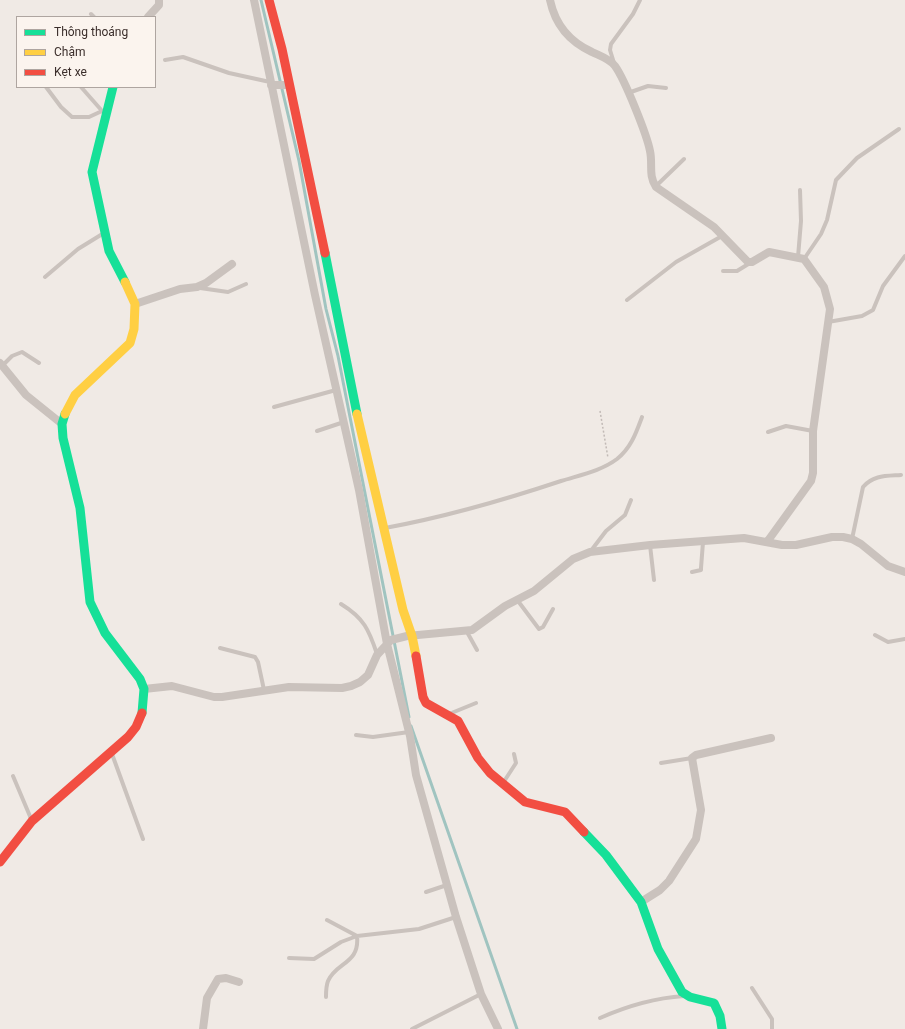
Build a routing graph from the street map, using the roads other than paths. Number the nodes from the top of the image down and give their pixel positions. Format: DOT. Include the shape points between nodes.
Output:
graph roads {
  1 [pos="159,0"];
  2 [pos="254,0"];
  3 [pos="269,0"];
  4 [pos="550,0"];
  5 [pos="640,0"];
  6 [pos="149,16"];
  7 [pos="165,60"];
  8 [pos="614,65"];
  9 [pos="270,84"];
  10 [pos="289,85"];
  11 [pos="47,88"];
  12 [pos="82,88"];
  13 [pos="113,88"];
  14 [pos="666,88"];
  15 [pos="628,93"];
  16 [pos="104,113"];
  17 [pos="899,129"];
  18 [pos="684,159"];
  19 [pos="656,187"];
  20 [pos="800,190"];
  21 [pos="105,232"];
  22 [pos="722,236"];
  23 [pos="905,256"];
  24 [pos="801,258"];
  25 [pos="752,262"];
  26 [pos="232,264"];
  27 [pos="723,271"];
  28 [pos="45,277"];
  29 [pos="246,284"];
  30 [pos="197,287"];
  31 [pos="627,300"];
  32 [pos="135,304"];
  33 [pos="828,322"];
  34 [pos="39,363"];
  35 [pos="1,364"];
  36 [pos="336,390"];
  37 [pos="274,407"];
  38 [pos="642,417"];
  39 [pos="344,422"];
  40 [pos="62,424"];
  41 [pos="317,430"];
  42 [pos="813,431"];
  43 [pos="768,432"];
  44 [pos="901,475"];
  45 [pos="630,500"];
  46 [pos="385,528"];
  47 [pos="852,539"];
  48 [pos="703,542"];
  49 [pos="767,542"];
  50 [pos="650,544"];
  51 [pos="590,552"];
  52 [pos="692,572"];
  53 [pos="905,572"];
  54 [pos="654,580"];
  55 [pos="518,601"];
  56 [pos="340,604"];
  57 [pos="553,609"];
  58 [pos="467,632"];
  59 [pos="410,636"];
  60 [pos="875,636"];
  61 [pos="905,639"];
  62 [pos="389,642"];
  63 [pos="220,648"];
  64 [pos="477,650"];
  65 [pos="377,655"];
  66 [pos="144,688"];
  67 [pos="264,690"];
  68 [pos="476,703"];
  69 [pos="448,714"];
  70 [pos="409,734"];
  71 [pos="356,735"];
  72 [pos="771,738"];
  73 [pos="111,752"];
  74 [pos="514,754"];
  75 [pos="692,758"];
  76 [pos="661,763"];
  77 [pos="13,776"];
  78 [pos="502,784"];
  79 [pos="32,821"];
  80 [pos="143,839"];
  81 [pos="0,862"];
  82 [pos="447,885"];
  83 [pos="426,892"];
  84 [pos="641,902"];
  85 [pos="456,917"];
  86 [pos="327,920"];
  87 [pos="357,936"];
  88 [pos="289,958"];
  89 [pos="239,982"];
  90 [pos="752,988"];
  91 [pos="481,994"];
  92 [pos="690,996"];
  93 [pos="326,997"];
  94 [pos="600,1018"];
  95 [pos="203,1029"];
  96 [pos="412,1029"];
  97 [pos="498,1029"];
  98 [pos="722,1029"];
  99 [pos="772,1029"];
  1 -- 6 [label="street" via="159,5"];
  2 -- 9 [label="street"];
  3 -- 10 [label="street"];
  4 -- 8 [label="street" via="552,11 571,40"];
  5 -- 8 [label="lane" via="611,44"];
  7 -- 9 [label="lane" via="183,57"];
  8 -- 15 [label="street"];
  9 -- 10 [label="street"];
  9 -- 36 [label="street"];
  10 -- 46 [label="street" via="349,379"];
  11 -- 16 [label="lane" via="72,117 89,117"];
  12 -- 16 [label="lane"];
  13 -- 16 [label="street"];
  14 -- 15 [label="lane" via="648,86"];
  15 -- 19 [label="street" via="650,150 651,177"];
  16 -- 21 [label="street" via="92,172"];
  17 -- 24 [label="lane" via="857,158 836,180 822,234"];
  18 -- 19 [label="lane"];
  19 -- 22 [label="street" via="714,227"];
  20 -- 24 [label="lane"];
  21 -- 28 [label="lane" via="78,249"];
  21 -- 32 [label="street" via="109,251"];
  22 -- 25 [label="street" via="744,260"];
  22 -- 31 [label="lane" via="676,262"];
  23 -- 33 [label="lane" via="883,286 873,310 862,316"];
  24 -- 25 [label="street" via="769,252"];
  24 -- 33 [label="street" via="824,287 829,298"];
  25 -- 27 [label="lane" via="737,271"];
  26 -- 30 [label="street"];
  29 -- 30 [label="lane" via="228,292"];
  30 -- 32 [label="street" via="180,289"];
  32 -- 40 [label="street" via="134,329 130,343 75,395 66,409"];
  33 -- 42 [label="street"];
  34 -- 35 [label="lane" via="22,352"];
  35 -- 40 [label="street" via="26,395"];
  36 -- 37 [label="lane"];
  36 -- 39 [label="street"];
  38 -- 46 [label="lane" via="628,449 608,464 541,488 426,521"];
  39 -- 41 [label="lane"];
  39 -- 62 [label="street"];
  40 -- 66 [label="street" via="80,508 93,612"];
  42 -- 43 [label="lane" via="786,426"];
  42 -- 49 [label="street" via="811,482"];
  44 -- 47 [label="lane" via="876,477 863,487"];
  45 -- 51 [label="lane" via="625,515 606,531"];
  46 -- 59 [label="street"];
  47 -- 49 [label="street" via="832,537 789,546"];
  47 -- 53 [label="street" via="888,566"];
  48 -- 49 [label="street" via="744,538"];
  48 -- 50 [label="street"];
  48 -- 52 [label="lane" via="701,570"];
  50 -- 51 [label="street"];
  50 -- 54 [label="lane"];
  51 -- 55 [label="street" via="573,559"];
  55 -- 57 [label="lane" via="539,629 543,627"];
  55 -- 58 [label="street" via="505,606 478,627"];
  56 -- 65 [label="lane" via="354,612 365,624"];
  58 -- 59 [label="street"];
  58 -- 64 [label="lane"];
  59 -- 62 [label="street"];
  59 -- 69 [label="street" via="423,697 430,706"];
  60 -- 61 [label="lane" via="888,642"];
  62 -- 65 [label="street"];
  62 -- 70 [label="street"];
  63 -- 67 [label="lane" via="254,658 258,662"];
  65 -- 67 [label="street" via="368,675 351,686 297,686"];
  66 -- 67 [label="street" via="172,686 214,697"];
  66 -- 73 [label="street" via="142,715 128,736"];
  68 -- 69 [label="lane"];
  69 -- 78 [label="street" via="458,721 483,766"];
  70 -- 71 [label="lane" via="373,737"];
  70 -- 82 [label="street" via="416,775"];
  72 -- 75 [label="street"];
  73 -- 79 [label="street"];
  73 -- 80 [label="lane"];
  74 -- 78 [label="lane" via="516,763"];
  75 -- 76 [label="lane"];
  75 -- 84 [label="street" via="701,810 696,839 669,881"];
  77 -- 79 [label="lane"];
  78 -- 84 [label="street" via="525,802 565,812 606,855"];
  79 -- 81 [label="street"];
  82 -- 83 [label="lane"];
  82 -- 85 [label="street"];
  84 -- 92 [label="street" via="660,955 682,992"];
  85 -- 87 [label="lane" via="419,929"];
  85 -- 91 [label="street"];
  86 -- 87 [label="lane"];
  87 -- 88 [label="lane" via="341,942 314,959"];
  87 -- 93 [label="lane" via="356,951 328,982"];
  89 -- 95 [label="street" via="226,978 218,979 208,998"];
  90 -- 99 [label="lane" via="772,1019"];
  91 -- 96 [label="lane"];
  91 -- 97 [label="street"];
  92 -- 94 [label="lane" via="659,998 627,1006"];
  92 -- 98 [label="street" via="715,1003 719,1008"];
}
